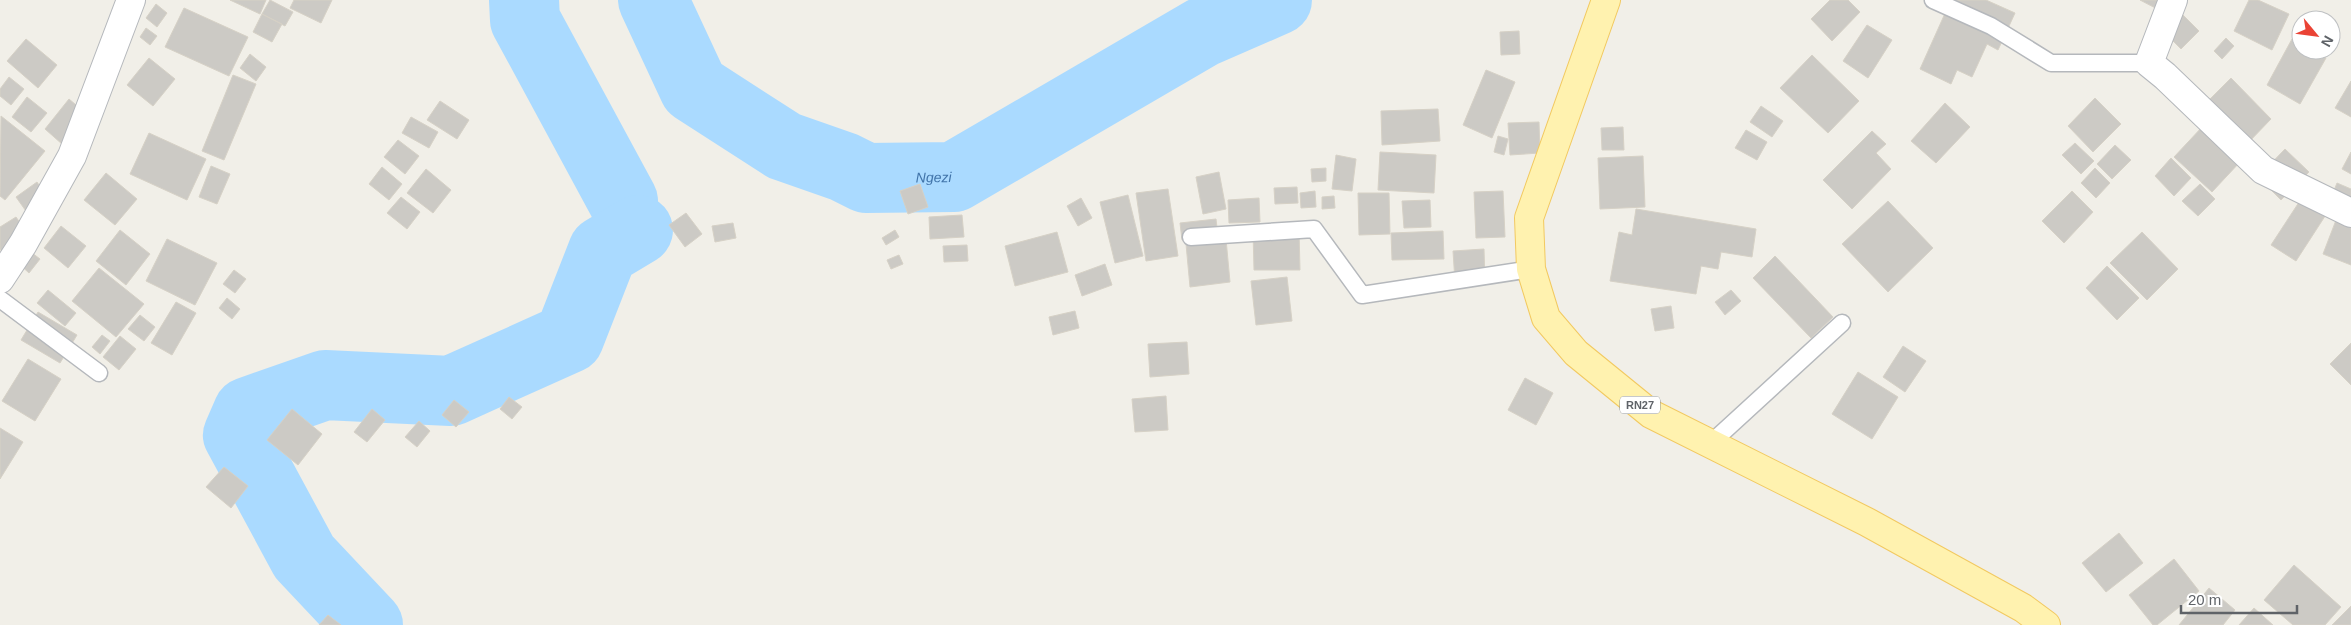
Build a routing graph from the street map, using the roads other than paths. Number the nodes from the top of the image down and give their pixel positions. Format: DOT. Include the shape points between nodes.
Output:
graph roads {
  1 [pos="131,0"];
  2 [pos="1606,0"];
  3 [pos="1933,0"];
  4 [pos="2173,0"];
  5 [pos="2149,63"];
  6 [pos="2351,213"];
  7 [pos="1191,238"];
  8 [pos="1531,269"];
  9 [pos="0,279"];
  10 [pos="0,299"];
  11 [pos="1842,323"];
  12 [pos="99,373"];
  13 [pos="1710,444"];
  14 [pos="2046,625"];
  1 -- 9 [label="street" via="72,156"];
  2 -- 8 [label="main road, RN27" via="1529,218"];
  3 -- 5 [label="lane" via="1991,26 2051,63"];
  4 -- 5 [label="street"];
  5 -- 6 [label="street" via="2263,170"];
  7 -- 8 [label="lane" via="1314,229 1362,295"];
  8 -- 13 [label="main road, RN27" via="1546,318 1576,354 1650,414"];
  10 -- 12 [label="lane"];
  11 -- 13 [label="lane"];
  13 -- 14 [label="main road, RN27" via="1868,522 2023,608"];
}
